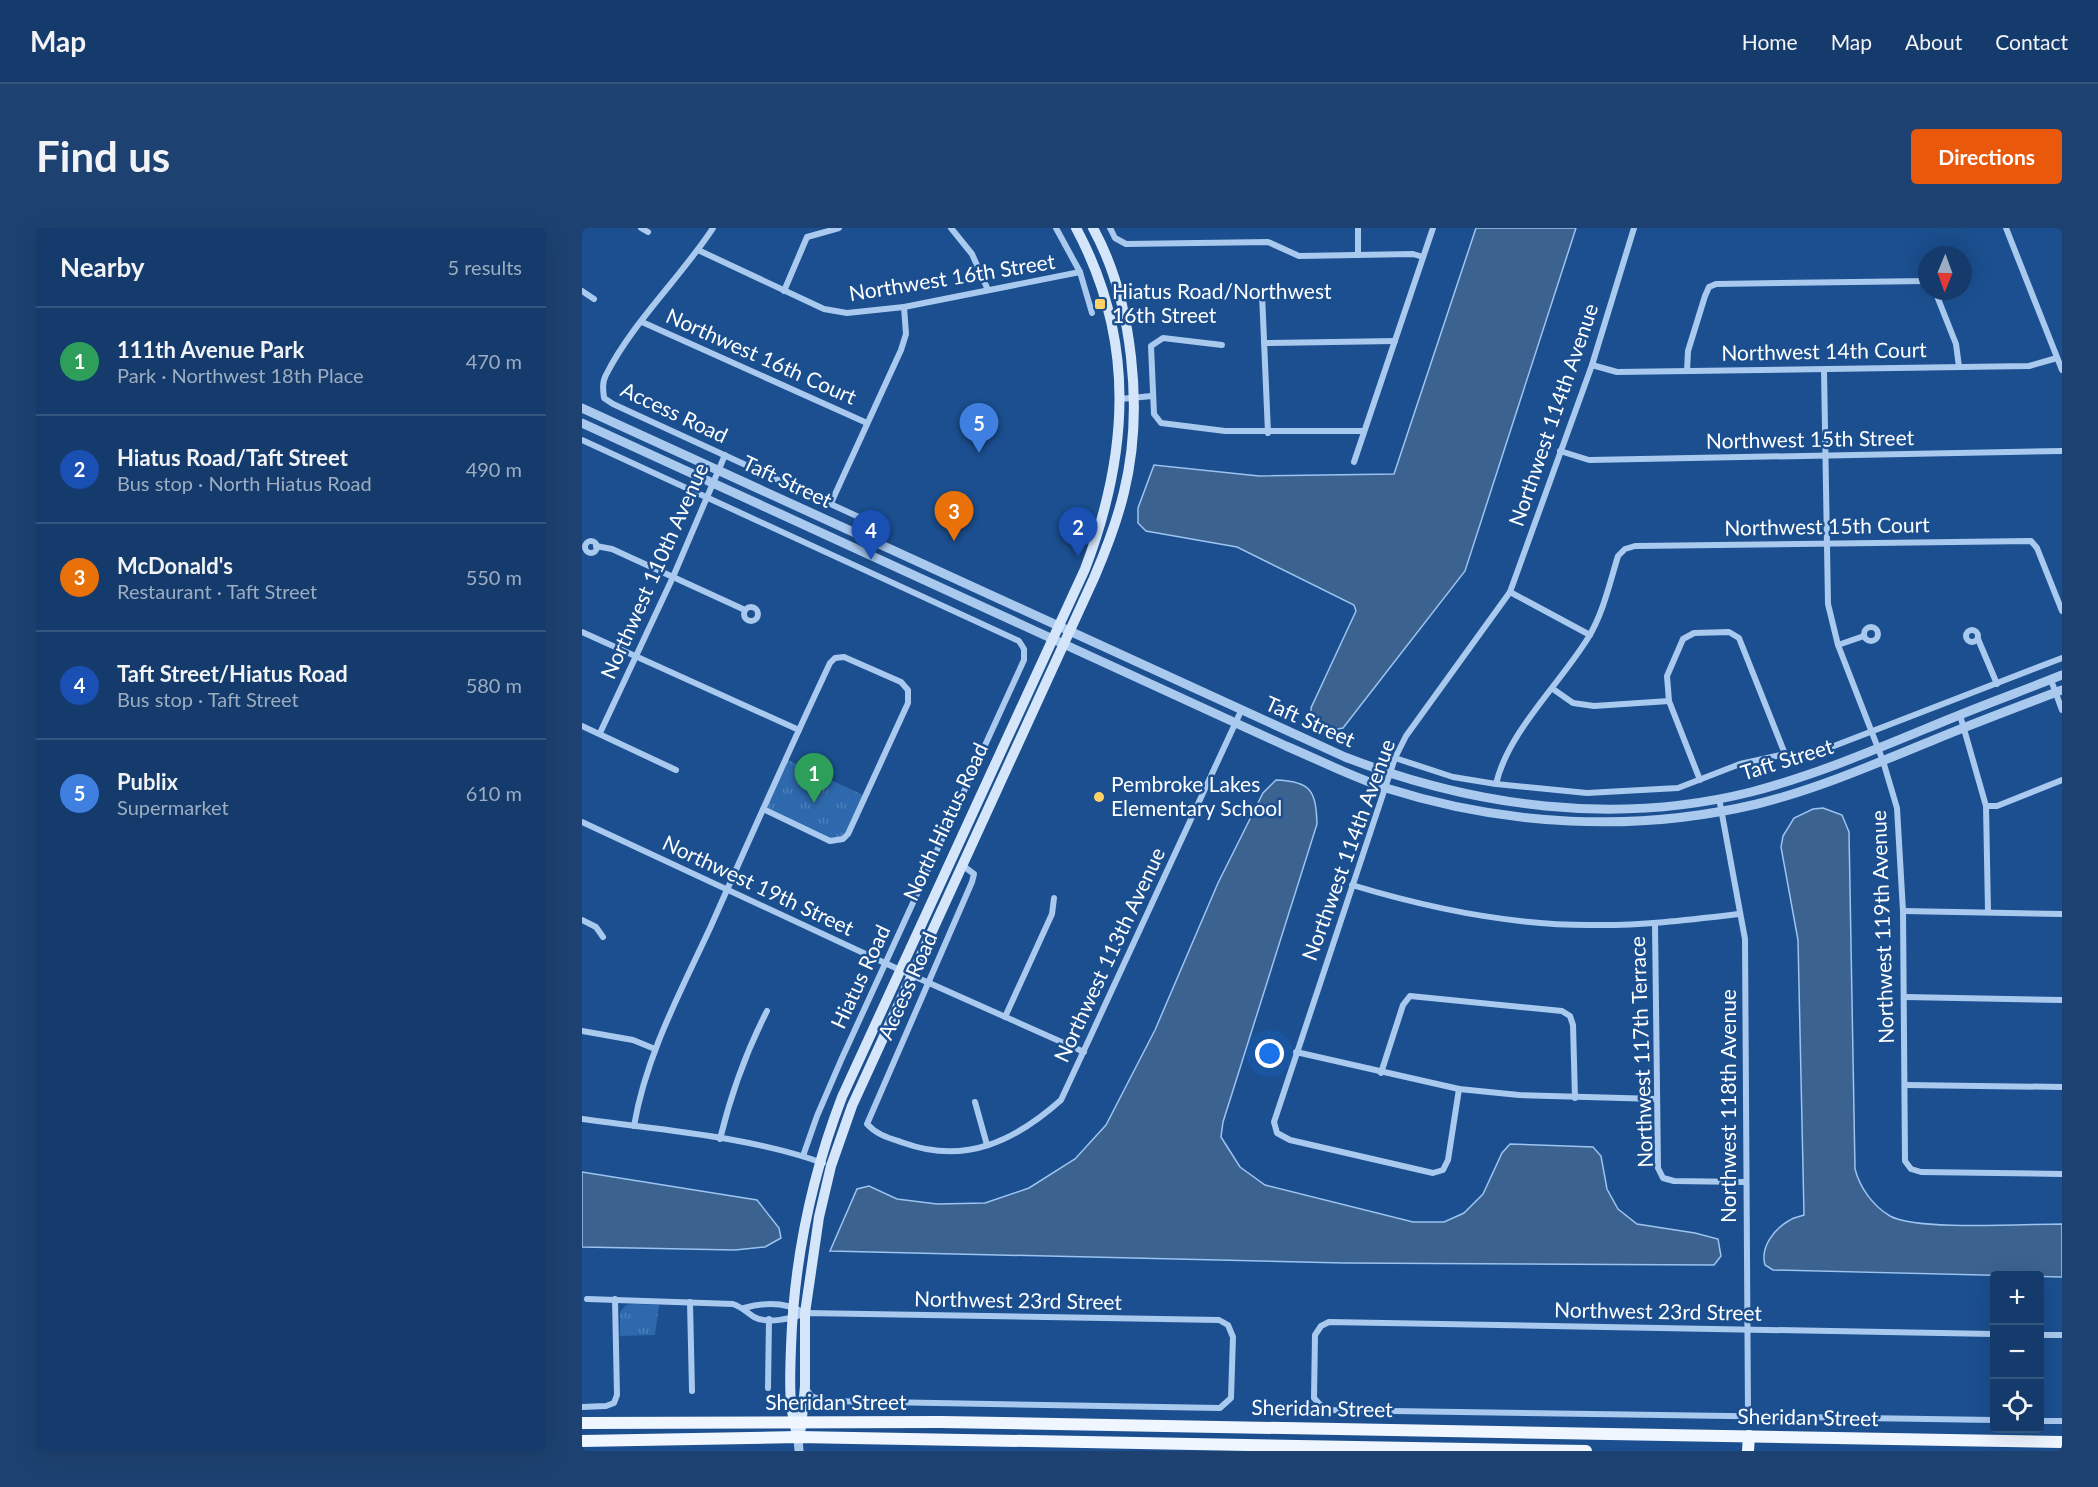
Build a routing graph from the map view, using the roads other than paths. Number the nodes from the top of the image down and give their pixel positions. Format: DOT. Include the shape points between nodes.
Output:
graph roads {
  1 [pos="713,228"];
  2 [pos="839,228"];
  3 [pos="951,228"];
  4 [pos="1056,228"];
  5 [pos="1076,228"];
  6 [pos="1093,228"];
  7 [pos="1110,228"];
  8 [pos="1358,228"];
  9 [pos="1433,228"];
  10 [pos="1634,228"];
  11 [pos="2006,228"];
  12 [pos="698,250"];
  13 [pos="1358,255"];
  14 [pos="1423,257"];
  15 [pos="1080,272"];
  16 [pos="1918,281"];
  17 [pos="988,290"];
  18 [pos="582,291"];
  19 [pos="784,291"];
  20 [pos="1262,294"];
  21 [pos="594,299"];
  22 [pos="1939,300"];
  23 [pos="904,307"];
  24 [pos="1092,313"];
  25 [pos="642,322"];
  26 [pos="1395,341"];
  27 [pos="1264,343"];
  28 [pos="1222,345"];
  29 [pos="2057,358"];
  30 [pos="1592,365"];
  31 [pos="1959,367"];
  32 [pos="1824,370"];
  33 [pos="2062,370"];
  34 [pos="1686,371"];
  35 [pos="1134,396"];
  36 [pos="1152,396"];
  37 [pos="1120,399"];
  38 [pos="582,408"];
  39 [pos="582,423"];
  40 [pos="867,423"];
  41 [pos="1364,431"];
  42 [pos="1268,433"];
  43 [pos="582,440"];
  44 [pos="1560,451"];
  45 [pos="2062,451"];
  46 [pos="725,455"];
  47 [pos="1824,457"];
  48 [pos="1354,462"];
  49 [pos="719,471"];
  50 [pos="714,484"];
  51 [pos="708,498"];
  52 [pos="831,503"];
  53 [pos="861,518"];
  54 [pos="1827,544"];
  55 [pos="596,546"];
  56 [pos="884,546"];
  57 [pos="878,558"];
  58 [pos="673,577"];
  59 [pos="955,579"];
  60 [pos="949,591"];
  61 [pos="1510,592"];
  62 [pos="745,610"];
  63 [pos="2062,610"];
  64 [pos="1057,627"];
  65 [pos="582,632"];
  66 [pos="1069,632"];
  67 [pos="1590,635"];
  68 [pos="1864,636"];
  69 [pos="1052,638"];
  70 [pos="1978,639"];
  71 [pos="1064,644"];
  72 [pos="1838,645"];
  73 [pos="636,656"];
  74 [pos="2062,658"];
  75 [pos="2062,675"];
  76 [pos="2051,680"];
  77 [pos="1997,684"];
  78 [pos="1189,687"];
  79 [pos="1553,689"];
  80 [pos="2059,691"];
  81 [pos="1183,699"];
  82 [pos="1669,701"];
  83 [pos="2062,710"];
  84 [pos="1241,711"];
  85 [pos="1960,715"];
  86 [pos="1016,718"];
  87 [pos="1028,723"];
  88 [pos="1236,723"];
  89 [pos="582,726"];
  90 [pos="1964,728"];
  91 [pos="799,730"];
  92 [pos="1872,732"];
  93 [pos="600,733"];
  94 [pos="1878,749"];
  95 [pos="1785,754"];
  96 [pos="1395,759"];
  97 [pos="1883,761"];
  98 [pos="676,770"];
  99 [pos="1389,774"];
  100 [pos="1700,780"];
  101 [pos="2062,780"];
  102 [pos="1496,784"];
  103 [pos="1385,787"];
  104 [pos="1719,798"];
  105 [pos="1986,806"];
  106 [pos="1554,807"];
  107 [pos="763,809"];
  108 [pos="1722,811"];
  109 [pos="1553,820"];
  110 [pos="582,822"];
  111 [pos="962,865"];
  112 [pos="1352,885"];
  113 [pos="727,890"];
  114 [pos="1053,898"];
  115 [pos="1903,911"];
  116 [pos="1988,911"];
  117 [pos="1739,914"];
  118 [pos="2062,914"];
  119 [pos="582,920"];
  120 [pos="1655,924"];
  121 [pos="603,937"];
  122 [pos="885,963"];
  123 [pos="900,970"];
  124 [pos="912,975"];
  125 [pos="927,982"];
  126 [pos="1905,997"];
  127 [pos="2062,1000"];
  128 [pos="767,1011"];
  129 [pos="1005,1017"];
  130 [pos="582,1031"];
  131 [pos="655,1049"];
  132 [pos="1084,1052"];
  133 [pos="1296,1052"];
  134 [pos="1381,1073"];
  135 [pos="1905,1085"];
  136 [pos="2062,1087"];
  137 [pos="1459,1089"];
  138 [pos="1575,1098"];
  139 [pos="1657,1099"];
  140 [pos="975,1102"];
  141 [pos="582,1119"];
  142 [pos="867,1124"];
  143 [pos="634,1126"];
  144 [pos="720,1139"];
  145 [pos="987,1145"];
  146 [pos="803,1156"];
  147 [pos="819,1162"];
  148 [pos="831,1166"];
  149 [pos="2062,1174"];
  150 [pos="1745,1182"];
  151 [pos="587,1299"];
  152 [pos="615,1299"];
  153 [pos="690,1302"];
  154 [pos="792,1306"];
  155 [pos="744,1308"];
  156 [pos="805,1313"];
  157 [pos="769,1319"];
  158 [pos="792,1319"];
  159 [pos="1747,1330"];
  160 [pos="1990,1334"];
  161 [pos="2044,1335"];
  162 [pos="2062,1335"];
  163 [pos="805,1386"];
  164 [pos="768,1388"];
  165 [pos="692,1391"];
  166 [pos="1227,1404"];
  167 [pos="582,1407"];
  168 [pos="1325,1410"];
  169 [pos="1748,1416"];
  170 [pos="1990,1420"];
  171 [pos="2044,1421"];
  172 [pos="2062,1421"];
  173 [pos="798,1422"];
  174 [pos="582,1423"];
  175 [pos="1749,1436"];
  176 [pos="798,1437"];
  177 [pos="582,1441"];
  178 [pos="2062,1442"];
  179 [pos="799,1451"];
  180 [pos="1586,1451"];
  181 [pos="1748,1451"];
  1 -- 12 [label="street"];
  2 -- 19 [label="street" via="807,237"];
  3 -- 17 [label="street" via="972,254"];
  4 -- 15 [label="street"];
  5 -- 37 [label="main road, North Hiatus Road" via="1107,303 1115,338"];
  6 -- 35 [label="main road, North Hiatus Road" via="1109,265 1128,336"];
  7 -- 13 [label="street" via="1118,240 1142,245 1268,242 1299,256"];
  8 -- 13 [label="street"];
  9 -- 14 [label="street"];
  10 -- 30 [label="street, Northwest 114th Avenue"];
  11 -- 29 [label="street"];
  12 -- 19 [label="street, Northwest 16th Street"];
  12 -- 25 [label="street"];
  13 -- 14 [label="street"];
  14 -- 26 [label="street"];
  15 -- 17 [label="street, Northwest 16th Street"];
  15 -- 24 [label="street"];
  16 -- 34 [label="street" via="1716,284 1709,287 1688,351"];
  17 -- 23 [label="street, Northwest 16th Street"];
  18 -- 21 [label="street"];
  19 -- 23 [label="street, Northwest 16th Street" via="824,309 847,313"];
  20 -- 27 [label="street"];
  22 -- 31 [label="street" via="1956,344"];
  23 -- 40 [label="street" via="906,334 901,350"];
  25 -- 40 [label="street, Northwest 16th Court"];
  25 -- 46 [label="street, Access Road" via="605,376 604,398"];
  26 -- 27 [label="street"];
  26 -- 41 [label="street"];
  27 -- 42 [label="street"];
  28 -- 36 [label="street" via="1163,338 1155,341 1150,354"];
  29 -- 31 [label="street, Northwest 14th Court" via="2029,366"];
  29 -- 33 [label="street"];
  30 -- 34 [label="street, Northwest 14th Court" via="1617,372"];
  30 -- 44 [label="street, Northwest 114th Avenue"];
  31 -- 32 [label="street, Northwest 14th Court"];
  32 -- 34 [label="street, Northwest 14th Court"];
  32 -- 47 [label="street, Northwest 119th Avenue"];
  35 -- 36 [label="street"];
  35 -- 37 [label="street"];
  35 -- 66 [label="main road, North Hiatus Road" via="1125,489 1112,535"];
  36 -- 42 [label="street" via="1154,414 1161,423"];
  37 -- 64 [label="main road, North Hiatus Road" via="1113,484 1085,569"];
  38 -- 49 [label="street, Taft Street"];
  39 -- 50 [label="street, Taft Street"];
  40 -- 52 [label="street"];
  41 -- 42 [label="street"];
  41 -- 48 [label="street"];
  43 -- 51 [label="street"];
  44 -- 47 [label="street, Northwest 15th Street" via="1589,460"];
  44 -- 61 [label="street, Northwest 114th Avenue"];
  45 -- 47 [label="street, Northwest 15th Street"];
  46 -- 49 [label="street, Northwest 110th Avenue"];
  46 -- 52 [label="street, Access Road"];
  47 -- 54 [label="street, Northwest 119th Avenue"];
  49 -- 50 [label="street, Northwest 110th Avenue"];
  49 -- 56 [label="street, Taft Street"];
  50 -- 51 [label="street, Northwest 110th Avenue"];
  50 -- 57 [label="street, Taft Street"];
  51 -- 58 [label="street, Northwest 110th Avenue"];
  51 -- 122 [label="street, Hiatus Road" via="1019,641 1024,649 1024,660"];
  52 -- 53 [label="street, Access Road"];
  54 -- 63 [label="street, Northwest 15th Court" via="2031,542"];
  54 -- 67 [label="street, Northwest 15th Court" via="1625,549 1618,556"];
  54 -- 72 [label="street, Northwest 119th Avenue" via="1828,604"];
  55 -- 58 [label="street" via="612,549"];
  56 -- 57 [label="street"];
  56 -- 59 [label="street, Taft Street"];
  57 -- 60 [label="street, Taft Street"];
  58 -- 62 [label="street"];
  58 -- 73 [label="street, Northwest 110th Avenue"];
  59 -- 60 [label="street"];
  59 -- 64 [label="street, Taft Street"];
  60 -- 69 [label="street, Taft Street"];
  61 -- 67 [label="street"];
  61 -- 96 [label="street, Northwest 114th Avenue" via="1406,736"];
  64 -- 66 [label="street, Taft Street"];
  64 -- 69 [label="main road, North Hiatus Road"];
  65 -- 73 [label="street"];
  66 -- 71 [label="main road, North Hiatus Road"];
  66 -- 78 [label="street, Taft Street"];
  67 -- 79 [label="street"];
  68 -- 72 [label="street"];
  69 -- 71 [label="street, Taft Street"];
  69 -- 86 [label="main road, North Hiatus Road"];
  70 -- 77 [label="street"];
  71 -- 81 [label="street, Taft Street"];
  71 -- 87 [label="main road, North Hiatus Road"];
  72 -- 92 [label="street, Northwest 119th Avenue"];
  73 -- 91 [label="street"];
  73 -- 93 [label="street, Northwest 110th Avenue"];
  74 -- 77 [label="street"];
  75 -- 76 [label="street, Taft Street"];
  76 -- 80 [label="street"];
  76 -- 85 [label="street, Taft Street"];
  77 -- 92 [label="street"];
  78 -- 81 [label="street"];
  78 -- 84 [label="street, Taft Street"];
  79 -- 82 [label="street" via="1573,703 1594,706"];
  79 -- 102 [label="street" via="1510,745 1500,763"];
  80 -- 83 [label="street"];
  80 -- 90 [label="street, Taft Street"];
  81 -- 88 [label="street, Taft Street"];
  82 -- 95 [label="street" via="1667,675 1683,639 1694,633 1729,632 1739,638"];
  82 -- 100 [label="street"];
  84 -- 88 [label="street, Northwest 113th Avenue"];
  84 -- 99 [label="street, Taft Street"];
  85 -- 90 [label="street"];
  85 -- 94 [label="street, Taft Street"];
  86 -- 87 [label="main road"];
  86 -- 123 [label="main road, North Hiatus Road"];
  87 -- 111 [label="main road, North Hiatus Road"];
  88 -- 103 [label="street, Taft Street"];
  88 -- 132 [label="street, Northwest 113th Avenue"];
  89 -- 93 [label="street"];
  90 -- 97 [label="street, Taft Street"];
  90 -- 105 [label="street"];
  91 -- 107 [label="street"];
  91 -- 107 [label="street" via="835,658 844,657 901,682 908,690 908,703 848,834 830,841"];
  92 -- 94 [label="street, Northwest 119th Avenue"];
  92 -- 95 [label="street" via="1808,756"];
  93 -- 98 [label="street"];
  94 -- 97 [label="street, Northwest 119th Avenue"];
  94 -- 104 [label="street, Taft Street" via="1797,778"];
  95 -- 100 [label="street" via="1740,764"];
  96 -- 99 [label="street, Northwest 114th Avenue"];
  96 -- 102 [label="street" via="1453,777"];
  97 -- 108 [label="street, Taft Street" via="1800,792"];
  97 -- 115 [label="street, Northwest 119th Avenue" via="1897,808"];
  99 -- 103 [label="street, Northwest 114th Avenue"];
  99 -- 106 [label="street, Taft Street" via="1442,790"];
  100 -- 102 [label="street" via="1678,788 1587,793"];
  101 -- 105 [label="street" via="1997,806"];
  103 -- 109 [label="street, Taft Street" via="1500,815"];
  103 -- 112 [label="street, Northwest 114th Avenue"];
  104 -- 106 [label="street, Taft Street" via="1628,808"];
  104 -- 108 [label="street, Northwest 118th Avenue"];
  105 -- 116 [label="street"];
  106 -- 109 [label="street"];
  107 -- 113 [label="street"];
  108 -- 109 [label="street, Taft Street" via="1629,821"];
  108 -- 117 [label="street, Northwest 118th Avenue"];
  110 -- 113 [label="street, Northwest 19th Street"];
  111 -- 124 [label="main road, North Hiatus Road"];
  111 -- 125 [label="street, Access Road" via="974,874 972,882"];
  112 -- 120 [label="street" via="1390,897 1491,917 1588,926"];
  112 -- 133 [label="street, Northwest 114th Avenue"];
  113 -- 122 [label="street, Northwest 19th Street"];
  113 -- 131 [label="street"];
  114 -- 129 [label="street" via="1052,914"];
  115 -- 116 [label="street"];
  115 -- 126 [label="street, Northwest 119th Avenue"];
  116 -- 118 [label="street"];
  117 -- 120 [label="street"];
  117 -- 150 [label="street, Northwest 118th Avenue" via="1745,939"];
  119 -- 121 [label="street" via="596,927"];
  120 -- 139 [label="street, Northwest 117th Terrace"];
  122 -- 123 [label="street, Northwest 19th Street"];
  122 -- 146 [label="street, Hiatus Road"];
  123 -- 124 [label="street, Northwest 19th Street"];
  123 -- 147 [label="main road, North Hiatus Road" via="842,1097"];
  124 -- 125 [label="street, Northwest 19th Street"];
  124 -- 148 [label="main road, North Hiatus Road" via="852,1106"];
  125 -- 129 [label="street, Northwest 19th Street"];
  125 -- 142 [label="street, Access Road"];
  126 -- 127 [label="street"];
  126 -- 135 [label="street, Northwest 119th Avenue"];
  128 -- 144 [label="street" via="730,1099"];
  129 -- 132 [label="street, Northwest 19th Street"];
  130 -- 131 [label="street" via="633,1040"];
  131 -- 143 [label="street"];
  132 -- 145 [label="street, Northwest 113th Avenue" via="1061,1100 1039,1120 1009,1138"];
  133 -- 134 [label="street"];
  133 -- 137 [label="street, Northwest 114th Avenue" via="1274,1122 1277,1133 1355,1157 1433,1173 1443,1170"];
  134 -- 137 [label="street"];
  134 -- 138 [label="street" via="1403,1005 1410,996 1562,1011 1570,1016 1573,1026"];
  135 -- 136 [label="street"];
  135 -- 149 [label="street, Northwest 119th Avenue" via="1905,1161 1911,1169"];
  137 -- 138 [label="street"];
  138 -- 139 [label="street"];
  139 -- 150 [label="street, Northwest 117th Terrace" via="1658,1168 1663,1178"];
  140 -- 145 [label="street"];
  141 -- 143 [label="street"];
  142 -- 145 [label="street, Northwest 113th Avenue" via="876,1133 921,1149 944,1153"];
  143 -- 144 [label="street"];
  144 -- 146 [label="street"];
  146 -- 147 [label="street"];
  147 -- 148 [label="street"];
  147 -- 154 [label="main road, North Hiatus Road" via="797,1260"];
  148 -- 156 [label="main road, North Hiatus Road"];
  150 -- 159 [label="street, Northwest 118th Avenue"];
  151 -- 152 [label="street"];
  152 -- 153 [label="street"];
  152 -- 167 [label="street" via="614,1403"];
  153 -- 155 [label="street"];
  153 -- 165 [label="street"];
  154 -- 155 [label="street" via="758,1304"];
  154 -- 156 [label="street"];
  154 -- 158 [label="main road, North Hiatus Road"];
  155 -- 157 [label="street" via="755,1318"];
  156 -- 158 [label="street"];
  156 -- 163 [label="main road, North Hiatus Road"];
  156 -- 166 [label="street, Northwest 23rd Street" via="1219,1320 1228,1325 1233,1347 1231,1398"];
  157 -- 158 [label="street"];
  157 -- 164 [label="street"];
  158 -- 173 [label="main road, North Hiatus Road" via="790,1384"];
  159 -- 160 [label="street, Northwest 23rd Street"];
  159 -- 168 [label="street, Northwest 23rd Street" via="1329,1322 1315,1335 1314,1398"];
  159 -- 169 [label="street, Northwest 118th Avenue"];
  161 -- 162 [label="street"];
  163 -- 166 [label="street, Sheridan Street" via="811,1396 826,1401 1220,1408"];
  163 -- 173 [label="main road, North Hiatus Road"];
  168 -- 169 [label="street, Sheridan Street"];
  169 -- 170 [label="street, Sheridan Street"];
  171 -- 172 [label="street"];
  173 -- 174 [label="main road, Sheridan Street"];
  173 -- 175 [label="main road, Sheridan Street"];
  173 -- 176 [label="main road, North Hiatus Road"];
  175 -- 178 [label="main road, Sheridan Street"];
  175 -- 181 [label="main road"];
  176 -- 177 [label="main road, Sheridan Street"];
  176 -- 179 [label="street, North Hiatus Road"];
  176 -- 180 [label="main road, Sheridan Street"];
}
